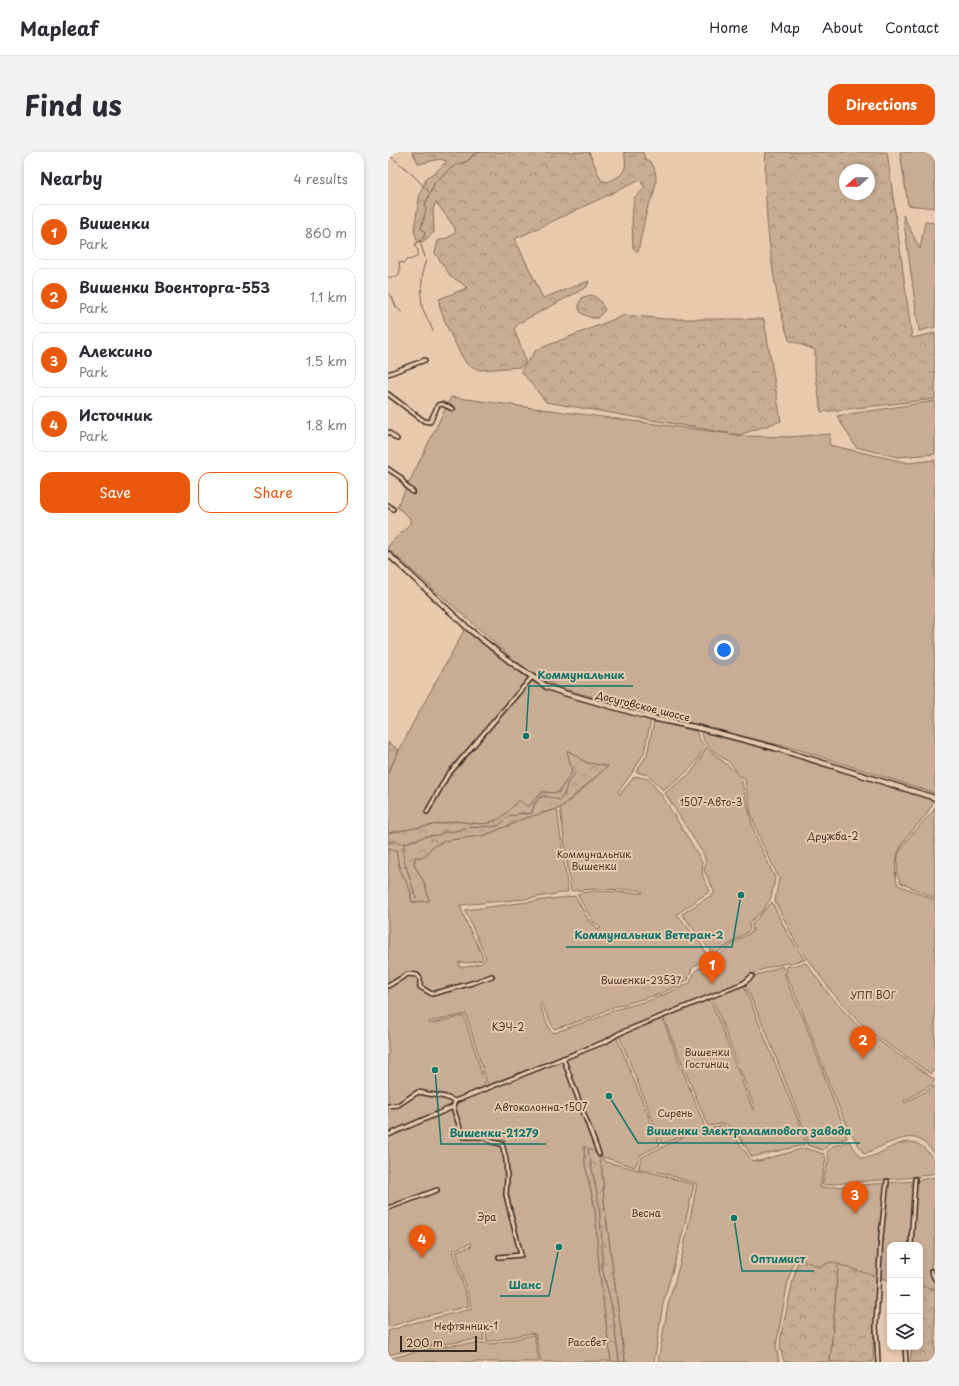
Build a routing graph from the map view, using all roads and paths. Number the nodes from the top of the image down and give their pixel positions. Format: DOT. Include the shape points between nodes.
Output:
graph roads {
  1 [pos="425,360"];
  2 [pos="388,374"];
  3 [pos="388,394"];
  4 [pos="453,408"];
  5 [pos="388,432"];
  6 [pos="397,439"];
  7 [pos="388,469"];
  8 [pos="413,492"];
  9 [pos="388,505"];
  10 [pos="393,509"];
  11 [pos="388,554"];
  12 [pos="532,677"];
  13 [pos="935,798"];
  14 [pos="426,812"];
  15 [pos="492,976"];
  16 [pos="752,976"];
  17 [pos="388,986"];
  18 [pos="563,1058"];
  19 [pos="455,1101"];
  20 [pos="388,1106"];
  21 [pos="453,1107"];
  22 [pos="388,1135"];
  23 [pos="599,1154"];
  24 [pos="915,1179"];
  25 [pos="887,1181"];
  26 [pos="437,1190"];
  27 [pos="388,1208"];
  28 [pos="911,1242"];
  29 [pos="499,1257"];
  30 [pos="931,1271"];
  31 [pos="935,1279"];
  32 [pos="905,1350"];
  33 [pos="878,1362"];
  34 [pos="906,1362"];
  1 -- 2 [label="street"];
  3 -- 4 [label="street" via="424,421 430,422 438,405"];
  5 -- 6 [label="street"];
  7 -- 8 [label="street" via="400,477"];
  9 -- 10 [label="street"];
  11 -- 12 [label="main road, Досуговское шоссе" via="470,630"];
  12 -- 13 [label="main road, Досуговское шоссе" via="547,687 564,693 775,748"];
  12 -- 14 [label="street" via="448,776"];
  15 -- 17 [label="street" via="432,994 420,987 418,974 408,974"];
  16 -- 18 [label="street" via="744,983"];
  18 -- 19 [label="street"];
  18 -- 23 [label="street"];
  19 -- 20 [label="street" via="418,1092 398,1105"];
  19 -- 21 [label="street"];
  21 -- 22 [label="street"];
  21 -- 29 [label="street" via="463,1137 483,1137 502,1144 506,1165 506,1195 521,1255"];
  24 -- 28 [label="street"];
  25 -- 33 [label="street" via="881,1236 877,1318"];
  26 -- 27 [label="street"];
  30 -- 31 [label="street"];
  32 -- 34 [label="street"];
}
